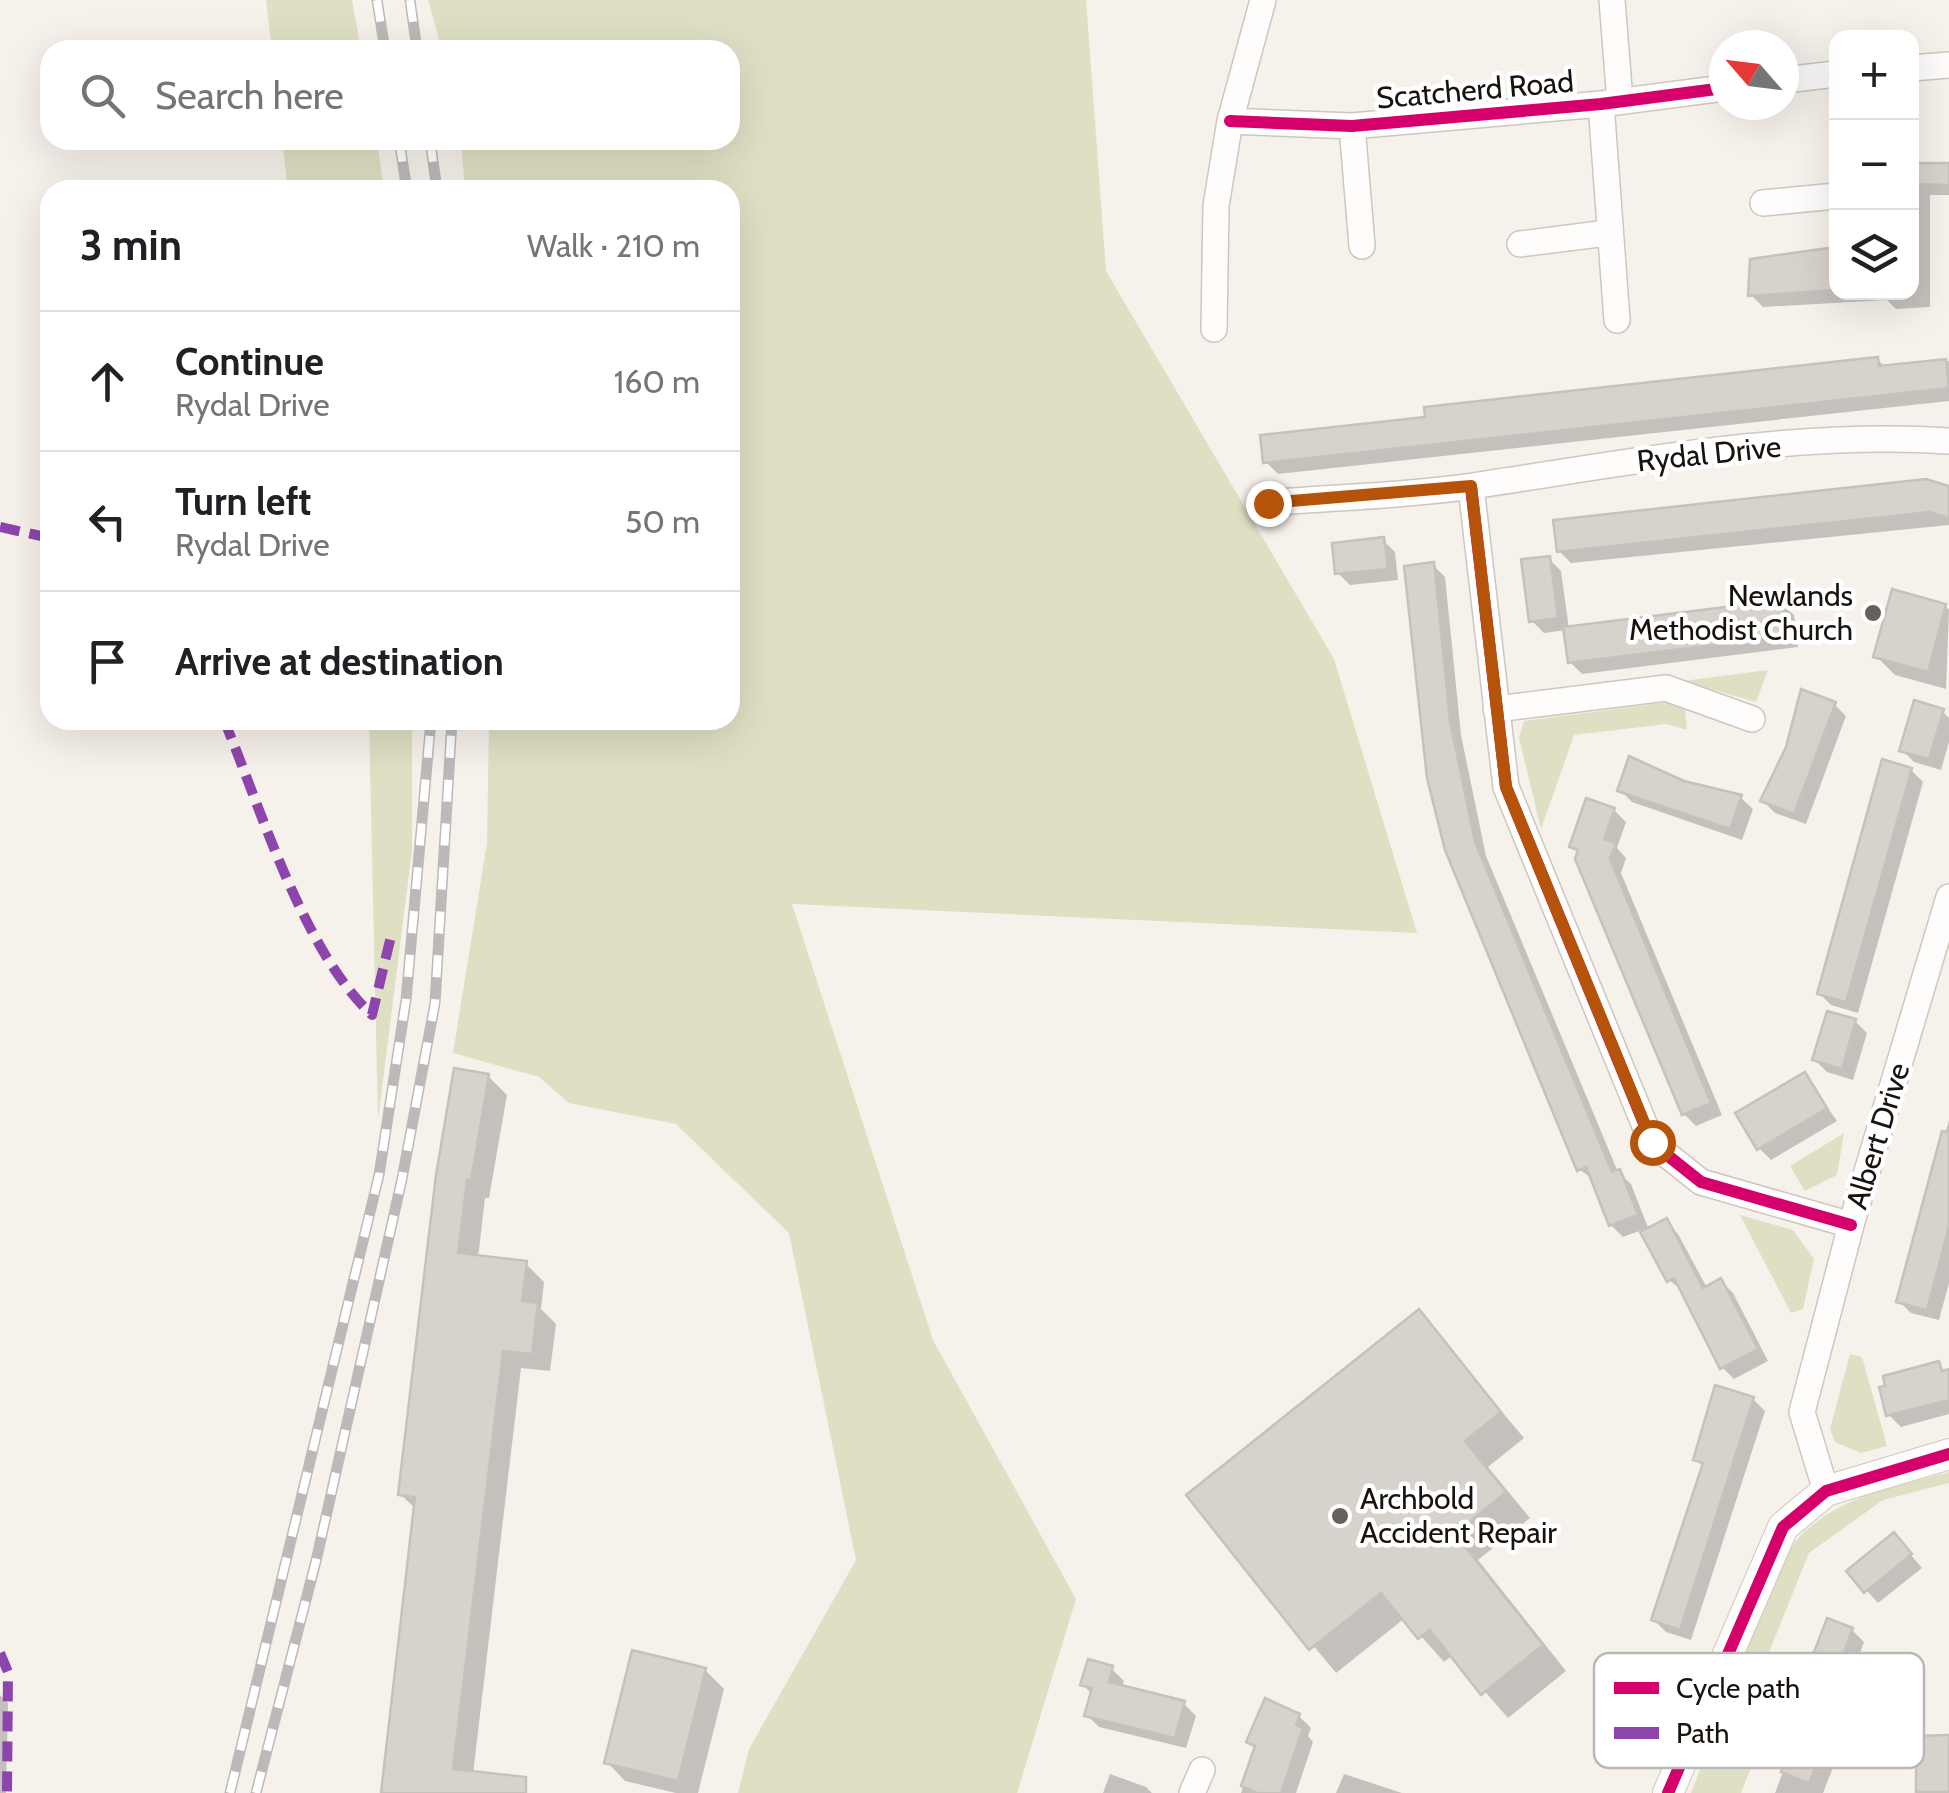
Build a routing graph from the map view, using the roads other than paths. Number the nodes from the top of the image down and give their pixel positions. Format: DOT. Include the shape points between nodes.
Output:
graph roads {
  1 [pos="1262,0"];
  2 [pos="1612,0"];
  3 [pos="1949,65"];
  4 [pos="1919,67"];
  5 [pos="1829,75"];
  6 [pos="1799,78"];
  7 [pos="1709,90"];
  8 [pos="1610,103"];
  9 [pos="1230,120"];
  10 [pos="1352,126"];
  11 [pos="1829,197"];
  12 [pos="1763,203"];
  13 [pos="1607,233"];
  14 [pos="1520,244"];
  15 [pos="1362,246"];
  16 [pos="1616,320"];
  17 [pos="1214,328"];
  18 [pos="1949,441"];
  19 [pos="1471,486"];
  20 [pos="1268,503"];
  21 [pos="1496,709"];
  22 [pos="1752,719"];
  23 [pos="1949,897"];
  24 [pos="1851,1225"];
  25 [pos="1949,1454"];
  26 [pos="1826,1492"];
  27 [pos="1728,1653"];
  28 [pos="1679,1768"];
  29 [pos="1668,1793"];
  1 -- 9 [label="street"];
  2 -- 8 [label="street"];
  3 -- 4 [label="street"];
  5 -- 6 [label="street"];
  7 -- 8 [label="street, Scatcherd Road"];
  8 -- 10 [label="street, Scatcherd Road"];
  8 -- 13 [label="street"];
  9 -- 10 [label="street, Scatcherd Road"];
  9 -- 17 [label="street" via="1216,206"];
  10 -- 15 [label="street"];
  11 -- 12 [label="street"];
  13 -- 14 [label="street"];
  13 -- 16 [label="street"];
  18 -- 19 [label="street, Rydal Drive" via="1869,436"];
  19 -- 20 [label="street, Rydal Drive"];
  19 -- 21 [label="street"];
  21 -- 22 [label="street" via="1666,688"];
  21 -- 24 [label="street" via="1506,787 1652,1142 1701,1182"];
  23 -- 24 [label="street, Albert Drive"];
  24 -- 26 [label="street, Albert Drive" via="1802,1412"];
  25 -- 26 [label="street"];
  26 -- 27 [label="street" via="1782,1527"];
  28 -- 29 [label="street"];
}
